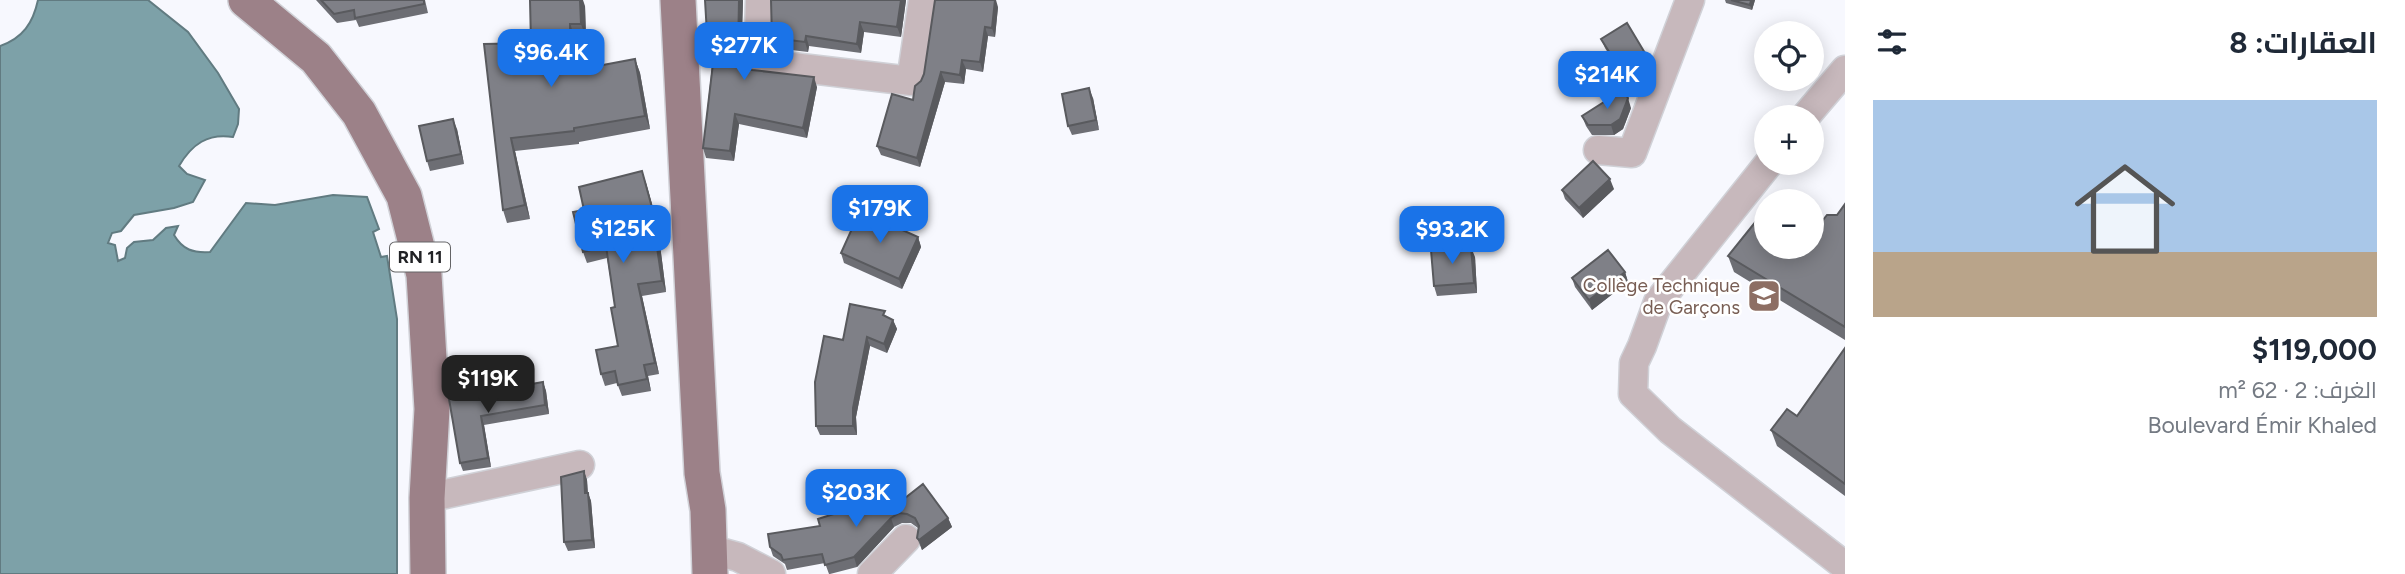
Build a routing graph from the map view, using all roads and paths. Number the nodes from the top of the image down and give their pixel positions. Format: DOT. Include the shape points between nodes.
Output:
graph roads {
  1 [pos="246,0"];
  2 [pos="678,0"];
  3 [pos="760,0"];
  4 [pos="923,0"];
  5 [pos="1690,0"];
  6 [pos="1845,70"];
  7 [pos="1815,105"];
  8 [pos="1598,150"];
  9 [pos="1759,175"];
  10 [pos="580,466"];
  11 [pos="427,498"];
  12 [pos="906,539"];
  13 [pos="709,562"];
  14 [pos="1845,566"];
  15 [pos="428,574"];
  16 [pos="771,574"];
  17 [pos="872,574"];
  1 -- 11 [label="main road, RN 11" via="316,58 359,113 404,196 424,275 432,409"];
  2 -- 13 [label="main road"];
  3 -- 4 [label="street" via="758,63 911,81"];
  5 -- 8 [label="street" via="1632,153"];
  6 -- 7 [label="street"];
  9 -- 14 [label="street" via="1658,302 1634,363 1633,394 1670,429"];
  10 -- 11 [label="street"];
  11 -- 15 [label="main road, RN 11"];
  12 -- 17 [label="street"];
  13 -- 16 [label="street" via="738,556"];
}
